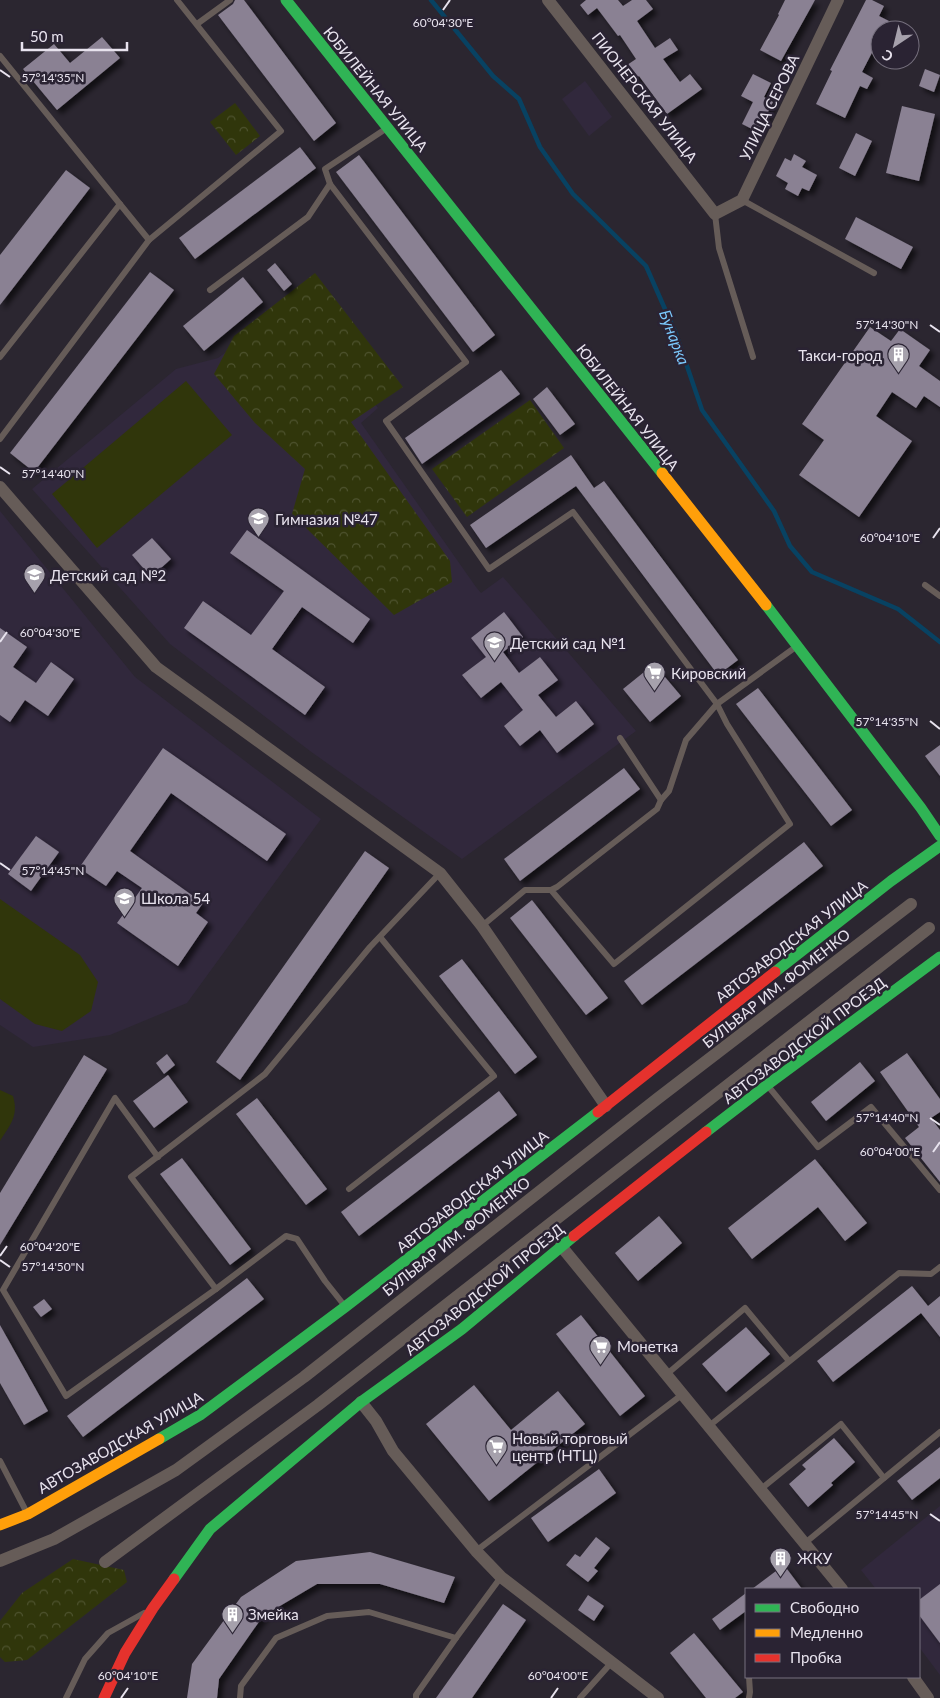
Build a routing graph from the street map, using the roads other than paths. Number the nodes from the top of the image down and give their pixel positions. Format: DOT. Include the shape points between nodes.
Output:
graph roads {
  1 [pos="176,0"];
  2 [pos="230,0"];
  3 [pos="286,0"];
  4 [pos="548,0"];
  5 [pos="838,0"];
  6 [pos="197,24"];
  7 [pos="0,56"];
  8 [pos="388,128"];
  9 [pos="330,184"];
  10 [pos="742,200"];
  11 [pos="120,204"];
  12 [pos="715,214"];
  13 [pos="149,240"];
  14 [pos="874,273"];
  15 [pos="210,290"];
  16 [pos="0,357"];
  17 [pos="753,357"];
  18 [pos="0,438"];
  19 [pos="0,487"];
  20 [pos="925,585"];
  21 [pos="940,596"];
  22 [pos="798,646"];
  23 [pos="717,704"];
  24 [pos="620,738"];
  25 [pos="661,800"];
  26 [pos="940,836"];
  27 [pos="940,846"];
  28 [pos="440,873"];
  29 [pos="551,890"];
  30 [pos="911,904"];
  31 [pos="482,926"];
  32 [pos="929,928"];
  33 [pos="380,936"];
  34 [pos="940,956"];
  35 [pos="767,1085"];
  36 [pos="606,1106"];
  37 [pos="158,1157"];
  38 [pos="349,1189"];
  39 [pos="940,1190"];
  40 [pos="561,1246"];
  41 [pos="940,1267"];
  42 [pos="216,1288"];
  43 [pos="346,1307"];
  44 [pos="789,1361"];
  45 [pos="667,1374"];
  46 [pos="683,1394"];
  47 [pos="361,1402"];
  48 [pos="709,1426"];
  49 [pos="940,1432"];
  50 [pos="0,1460"];
  51 [pos="884,1478"];
  52 [pos="761,1489"];
  53 [pos="28,1514"];
  54 [pos="0,1526"];
  55 [pos="805,1543"];
  56 [pos="476,1551"];
  57 [pos="0,1560"];
  58 [pos="105,1562"];
  59 [pos="501,1577"];
  60 [pos="841,1588"];
  61 [pos="153,1608"];
  62 [pos="456,1638"];
  63 [pos="612,1662"];
  64 [pos="749,1678"];
  65 [pos="914,1678"];
  66 [pos="66,1698"];
  67 [pos="104,1698"];
  68 [pos="240,1698"];
  69 [pos="416,1698"];
  70 [pos="580,1698"];
  71 [pos="658,1698"];
  72 [pos="749,1698"];
  73 [pos="928,1698"];
  1 -- 6 [label="lane"];
  2 -- 6 [label="lane"];
  3 -- 8 [label="street, ЮБИЛЕЙНАЯ УЛИЦА"];
  4 -- 12 [label="street, ПИОНЕРСКАЯ УЛИЦА"];
  5 -- 10 [label="street, УЛИЦА СЕРОВА"];
  6 -- 13 [label="lane" via="281,131"];
  7 -- 11 [label="lane"];
  8 -- 9 [label="lane" via="325,169"];
  8 -- 22 [label="street, ЮБИЛЕЙНАЯ УЛИЦА"];
  9 -- 15 [label="lane" via="308,217"];
  9 -- 23 [label="lane" via="466,362 386,421 489,570 573,512"];
  10 -- 12 [label="street"];
  10 -- 14 [label="lane"];
  11 -- 13 [label="lane"];
  11 -- 16 [label="lane"];
  12 -- 17 [label="lane" via="719,248"];
  13 -- 18 [label="lane"];
  19 -- 28 [label="street" via="156,667"];
  20 -- 21 [label="lane"];
  22 -- 23 [label="lane"];
  22 -- 26 [label="street, ЮБИЛЕЙНАЯ УЛИЦА"];
  23 -- 25 [label="lane" via="686,740 669,791"];
  23 -- 29 [label="lane" via="790,824 614,964"];
  24 -- 25 [label="lane"];
  25 -- 29 [label="lane" via="657,809"];
  27 -- 36 [label="street, АВТОЗАВОДСКАЯ УЛИЦА"];
  28 -- 31 [label="street"];
  28 -- 33 [label="lane"];
  29 -- 31 [label="lane" via="525,890"];
  30 -- 57 [label="street, БУЛЬВАР ИМ. ФОМЕНКО" via="304,1377 176,1470 54,1539"];
  31 -- 36 [label="street"];
  32 -- 58 [label="street" via="318,1405"];
  33 -- 37 [label="lane" via="264,1074"];
  33 -- 38 [label="lane" via="494,1076"];
  34 -- 35 [label="street, АВТОЗАВОДСКОЙ ПРОЕЗД"];
  35 -- 39 [label="lane" via="818,1147 872,1107"];
  35 -- 40 [label="street, АВТОЗАВОДСКОЙ ПРОЕЗД"];
  36 -- 43 [label="street, АВТОЗАВОДСКАЯ УЛИЦА"];
  37 -- 42 [label="lane" via="131,1178"];
  37 -- 42 [label="lane" via="115,1098 3,1290 66,1396"];
  40 -- 45 [label="street"];
  40 -- 47 [label="street, АВТОЗАВОДСКОЙ ПРОЕЗД" via="462,1329"];
  41 -- 44 [label="lane" via="932,1274 899,1273"];
  42 -- 43 [label="lane" via="286,1236 297,1239"];
  43 -- 53 [label="street, АВТОЗАВОДСКАЯ УЛИЦА" via="200,1415"];
  44 -- 45 [label="lane" via="745,1308"];
  44 -- 48 [label="lane"];
  45 -- 46 [label="street"];
  46 -- 48 [label="street"];
  46 -- 56 [label="lane"];
  47 -- 56 [label="street" via="394,1451"];
  47 -- 61 [label="street, АВТОЗАВОДСКОЙ ПРОЕЗД" via="210,1529"];
  48 -- 52 [label="street"];
  49 -- 51 [label="lane"];
  50 -- 53 [label="lane"];
  51 -- 52 [label="lane" via="841,1424"];
  51 -- 55 [label="lane"];
  52 -- 55 [label="street"];
  53 -- 54 [label="street, АВТОЗАВОДСКАЯ УЛИЦА"];
  55 -- 60 [label="street"];
  56 -- 59 [label="street"];
  59 -- 62 [label="lane"];
  59 -- 63 [label="street"];
  61 -- 66 [label="lane" via="108,1633 85,1659"];
  61 -- 67 [label="street, АВТОЗАВОДСКОЙ ПРОЕЗД" via="125,1653"];
  62 -- 68 [label="lane" via="369,1612 327,1616 276,1638 241,1686"];
  62 -- 69 [label="lane"];
  63 -- 70 [label="lane"];
  63 -- 71 [label="street"];
  64 -- 72 [label="lane"];
  65 -- 73 [label="street"];
}
